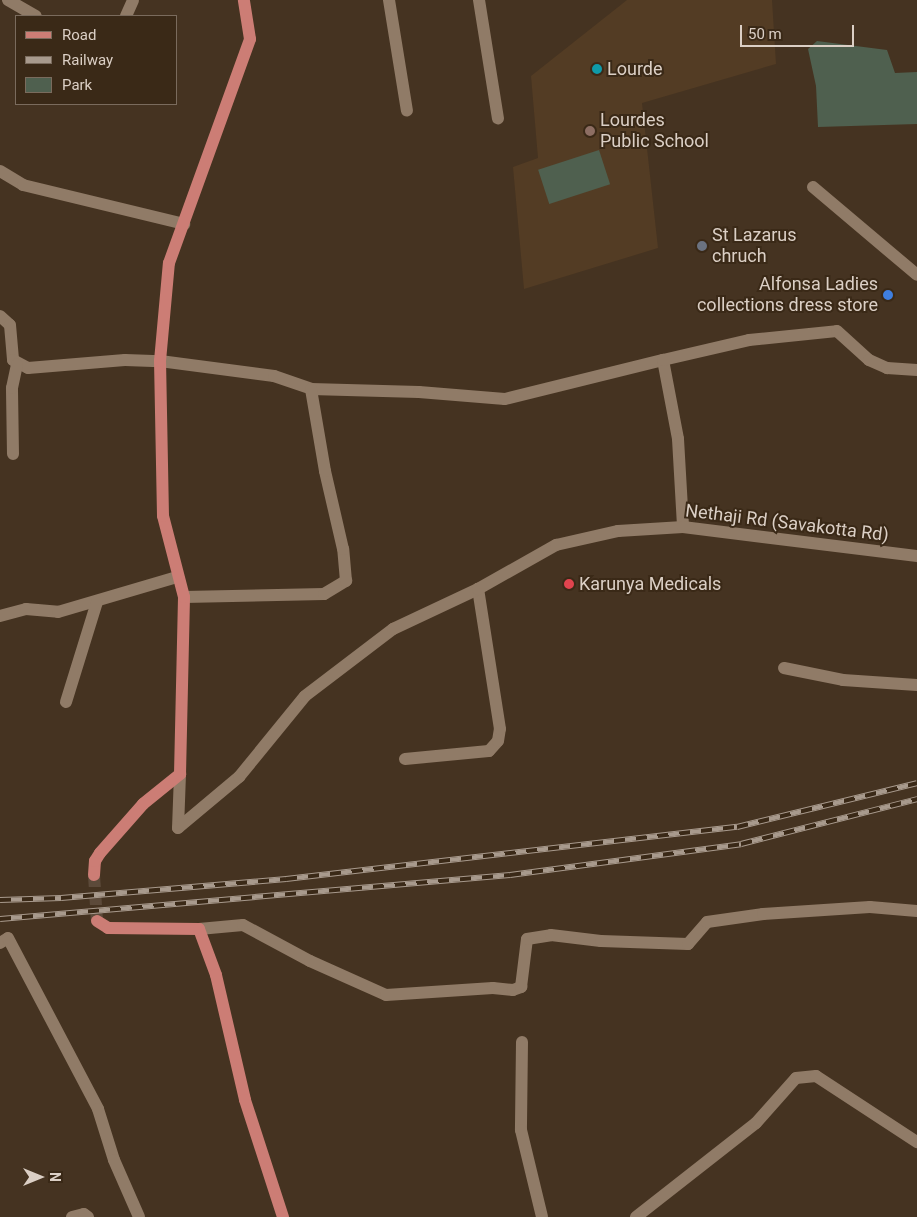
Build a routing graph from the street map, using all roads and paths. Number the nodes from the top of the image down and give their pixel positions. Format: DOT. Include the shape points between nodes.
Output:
graph roads {
  1 [pos="8,0"];
  2 [pos="133,0"];
  3 [pos="244,0"];
  4 [pos="389,0"];
  5 [pos="479,0"];
  6 [pos="34,15"];
  7 [pos="126,15"];
  8 [pos="407,111"];
  9 [pos="498,118"];
  10 [pos="0,171"];
  11 [pos="813,187"];
  12 [pos="184,224"];
  13 [pos="917,275"];
  14 [pos="0,316"];
  15 [pos="663,360"];
  16 [pos="160,361"];
  17 [pos="17,364"];
  18 [pos="917,370"];
  19 [pos="311,389"];
  20 [pos="13,454"];
  21 [pos="683,527"];
  22 [pos="917,556"];
  23 [pos="178,576"];
  24 [pos="478,589"];
  25 [pos="184,597"];
  26 [pos="97,602"];
  27 [pos="0,616"];
  28 [pos="784,668"];
  29 [pos="917,685"];
  30 [pos="66,702"];
  31 [pos="405,759"];
  32 [pos="180,774"];
  33 [pos="94,875"];
  34 [pos="917,911"];
  35 [pos="97,921"];
  36 [pos="199,929"];
  37 [pos="0,942"];
  38 [pos="522,1042"];
  39 [pos="917,1142"];
  40 [pos="72,1217"];
  41 [pos="88,1217"];
  42 [pos="139,1217"];
  43 [pos="283,1217"];
  44 [pos="542,1217"];
  45 [pos="636,1217"];
  1 -- 6 [label="street"];
  2 -- 7 [label="street"];
  3 -- 12 [label="main road" via="250,39"];
  4 -- 8 [label="street"];
  5 -- 9 [label="street"];
  10 -- 12 [label="street" via="23,185"];
  11 -- 13 [label="street"];
  12 -- 16 [label="main road" via="169,263"];
  14 -- 17 [label="street" via="10,325 13,360"];
  15 -- 18 [label="street" via="749,340 837,331 869,360 887,368"];
  15 -- 19 [label="street" via="505,399 420,392"];
  15 -- 21 [label="street" via="678,439"];
  16 -- 17 [label="street" via="125,360 28,368"];
  16 -- 19 [label="street" via="274,376"];
  16 -- 23 [label="main road" via="163,516"];
  17 -- 20 [label="street" via="12,388"];
  19 -- 25 [label="street" via="343,549 346,581 324,594"];
  21 -- 22 [label="street, Nethaji Rd (Savakotta Rd)"];
  21 -- 24 [label="street, Nethaji Rd (Savakotta Rd)" via="618,531 556,545"];
  23 -- 25 [label="main road"];
  23 -- 26 [label="street"];
  24 -- 31 [label="street" via="500,729 498,741 488,751"];
  24 -- 32 [label="street, Nethaji Rd (Savakotta Rd)" via="393,629 305,696 239,777 178,828"];
  25 -- 32 [label="main road"];
  26 -- 27 [label="street" via="58,612 26,609"];
  26 -- 30 [label="street"];
  28 -- 29 [label="street" via="843,680"];
  32 -- 33 [label="main road" via="143,804 100,853 95,860"];
  34 -- 36 [label="street" via="860,908 763,914 707,922 688,944 601,941 551,935 527,939 521,987 513,990 493,988 386,995 310,961 243,925"];
  35 -- 36 [label="main road" via="108,928"];
  36 -- 43 [label="main road" via="216,975 245,1100"];
  37 -- 42 [label="street" via="8,938 98,1109 114,1160"];
  38 -- 44 [label="street" via="522,1130"];
  39 -- 45 [label="street" via="816,1076 796,1078 756,1123"];
  40 -- 41 [label="street" via="84,1214"];
}
